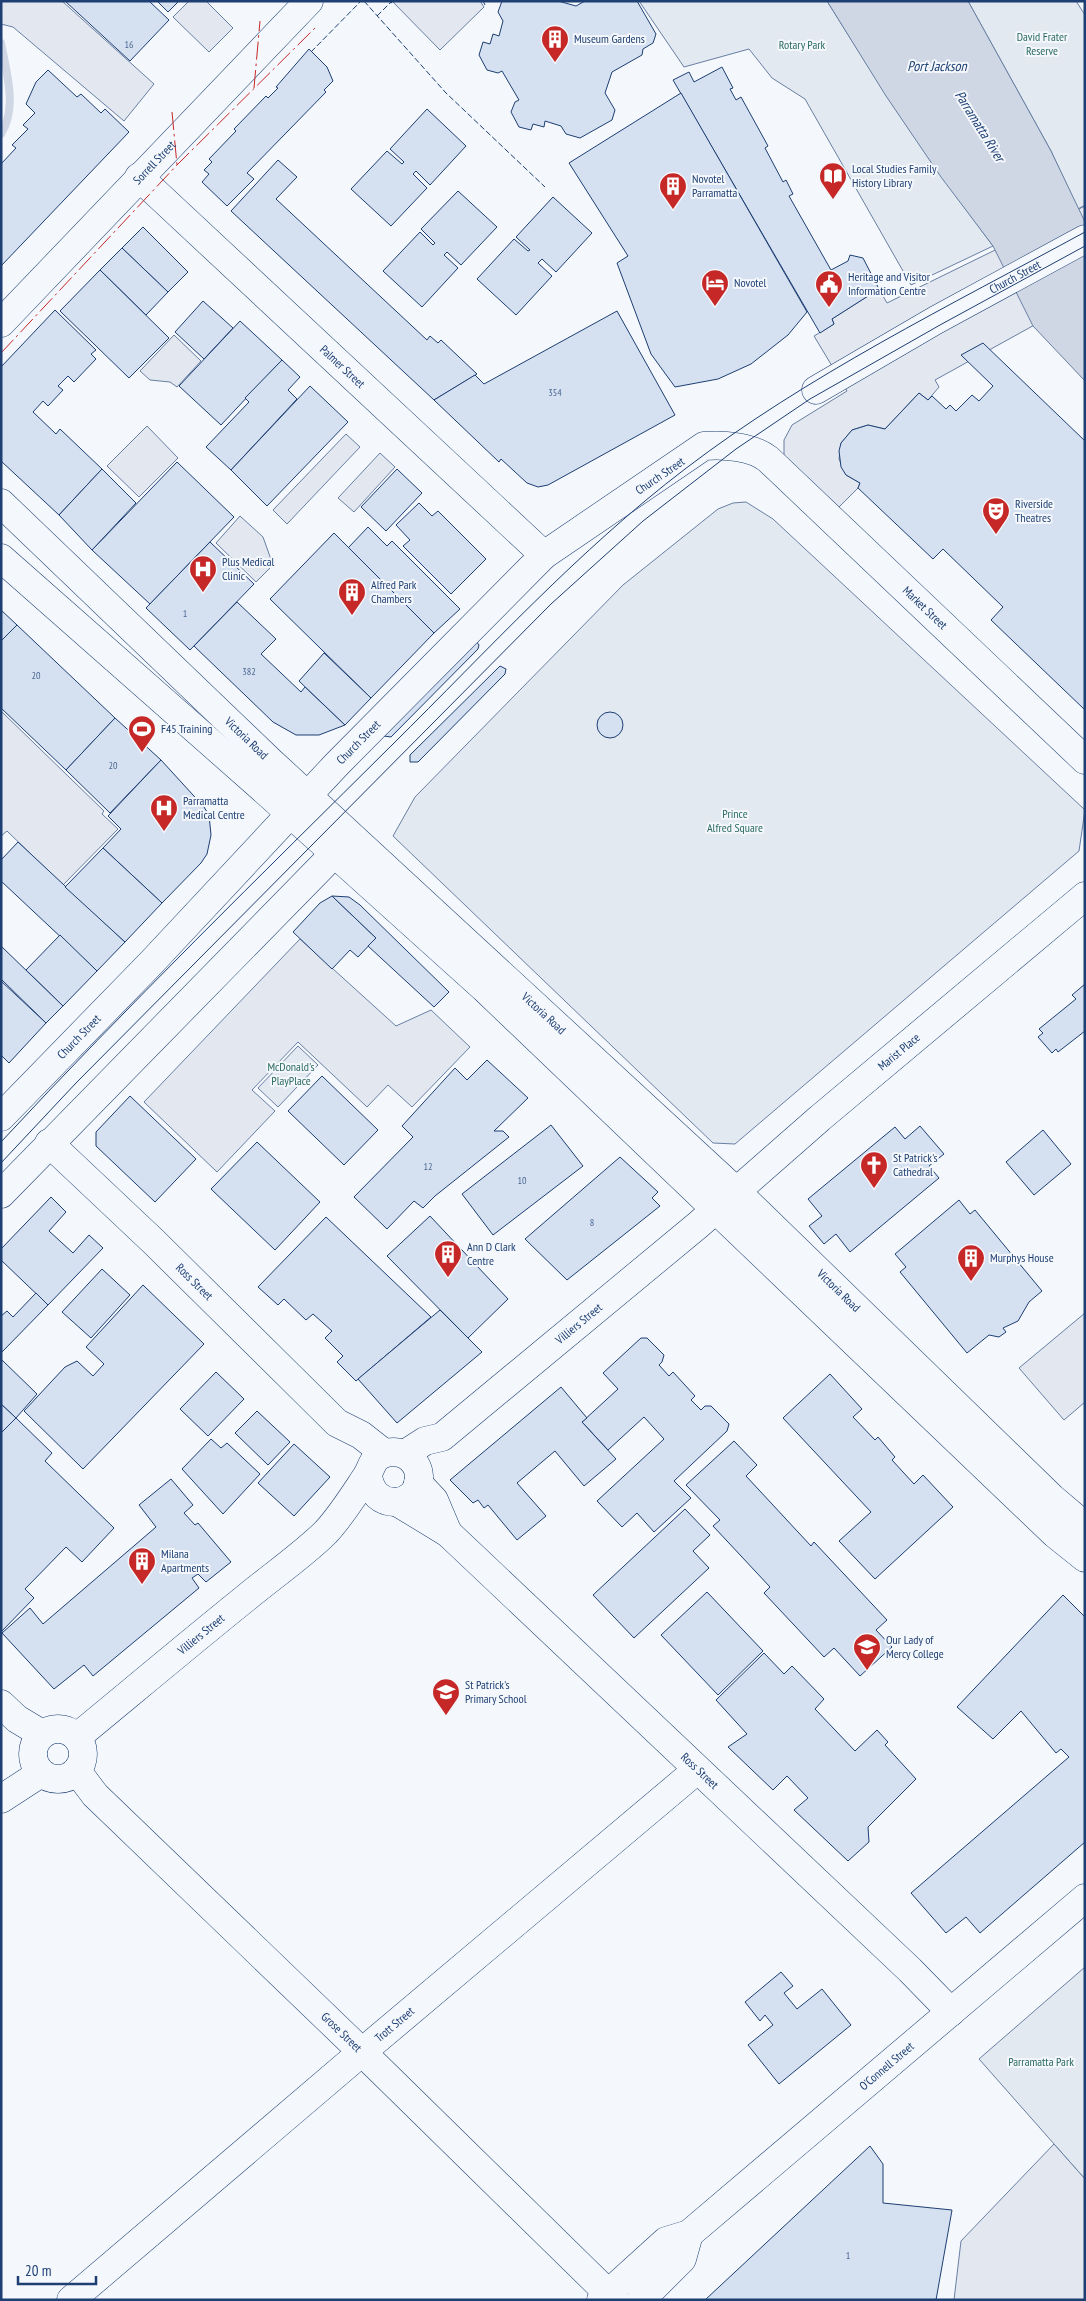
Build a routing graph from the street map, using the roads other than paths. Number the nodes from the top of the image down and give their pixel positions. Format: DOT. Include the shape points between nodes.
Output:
graph roads {
  1 [pos="309,1"];
  2 [pos="139,177"];
  3 [pos="1085,239"];
  4 [pos="1,323"];
  5 [pos="816,390"];
  6 [pos="763,455"];
  7 [pos="1,503"];
  8 [pos="544,555"];
  9 [pos="1,558"];
  10 [pos="1085,760"];
  11 [pos="299,805"];
  12 [pos="334,854"];
  13 [pos="1085,896"];
  14 [pos="4,1111"];
  15 [pos="49,1143"];
  16 [pos="736,1192"];
  17 [pos="1,1194"];
  18 [pos="716,1210"];
  19 [pos="394,1468"];
  20 [pos="390,1501"];
  21 [pos="1085,1526"];
  22 [pos="326,1532"];
  23 [pos="448,1533"];
  24 [pos="1085,1558"];
  25 [pos="1,1704"];
  26 [pos="42,1734"];
  27 [pos="77,1737"];
  28 [pos="697,1770"];
  29 [pos="78,1771"];
  30 [pos="41,1773"];
  31 [pos="1,1799"];
  32 [pos="1085,1898"];
  33 [pos="951,2012"];
  34 [pos="362,2052"];
  35 [pos="689,2234"];
  36 [pos="608,2297"];
  37 [pos="71,2300"];
  38 [pos="640,2300"];
  1 -- 2 [label="street, Sorrell Street"];
  2 -- 4 [label="street, Sorrell Street"];
  2 -- 8 [label="street, Palmer Street"];
  3 -- 5 [label="street, Church Street"];
  6 -- 8 [label="street, Church Street" via="717,445 704,446"];
  6 -- 10 [label="street, Market Street"];
  7 -- 11 [label="street, Victoria Road"];
  8 -- 11 [label="street, Church Street"];
  9 -- 11 [label="street, Victoria Road"];
  11 -- 12 [label="street, Victoria Road"];
  11 -- 14 [label="street, Church Street" via="144,970"];
  11 -- 16 [label="street, Victoria Road"];
  12 -- 15 [label="street"];
  12 -- 18 [label="street, Victoria Road" via="484,988"];
  13 -- 16 [label="street, Marist Place"];
  15 -- 17 [label="street"];
  15 -- 19 [label="street, Ross Street" via="336,1423 348,1448"];
  16 -- 18 [label="street, Marist Place"];
  16 -- 21 [label="street, Victoria Road" via="1052,1498"];
  18 -- 19 [label="street, Villiers Street" via="442,1437 438,1448"];
  18 -- 24 [label="street, Victoria Road" via="1055,1534"];
  19 -- 20 [label="street" via="371,1490"];
  19 -- 20 [label="street" via="414,1492 406,1499"];
  19 -- 22 [label="street"];
  19 -- 23 [label="street, Ross Street" via="434,1500"];
  20 -- 22 [label="street"];
  20 -- 23 [label="street"];
  22 -- 27 [label="street, Villiers Street"];
  23 -- 28 [label="street, Ross Street"];
  25 -- 26 [label="street" via="17,1719"];
  26 -- 27 [label="street" via="60,1728"];
  26 -- 30 [label="street" via="33,1750 35,1766"];
  27 -- 29 [label="street" via="84,1752"];
  28 -- 33 [label="street, Ross Street"];
  28 -- 34 [label="street, Trott Street"];
  29 -- 30 [label="street" via="62,1779"];
  29 -- 34 [label="street, Grose Street" via="95,1795"];
  30 -- 31 [label="street"];
  32 -- 33 [label="street, O'Connell Street"];
  33 -- 35 [label="street, O'Connell Street"];
  34 -- 36 [label="street, Grose Street"];
  34 -- 37 [label="street, Trott Street"];
  35 -- 36 [label="street, O'Connell Street" via="666,2241"];
  35 -- 38 [label="street" via="682,2259"];
}
